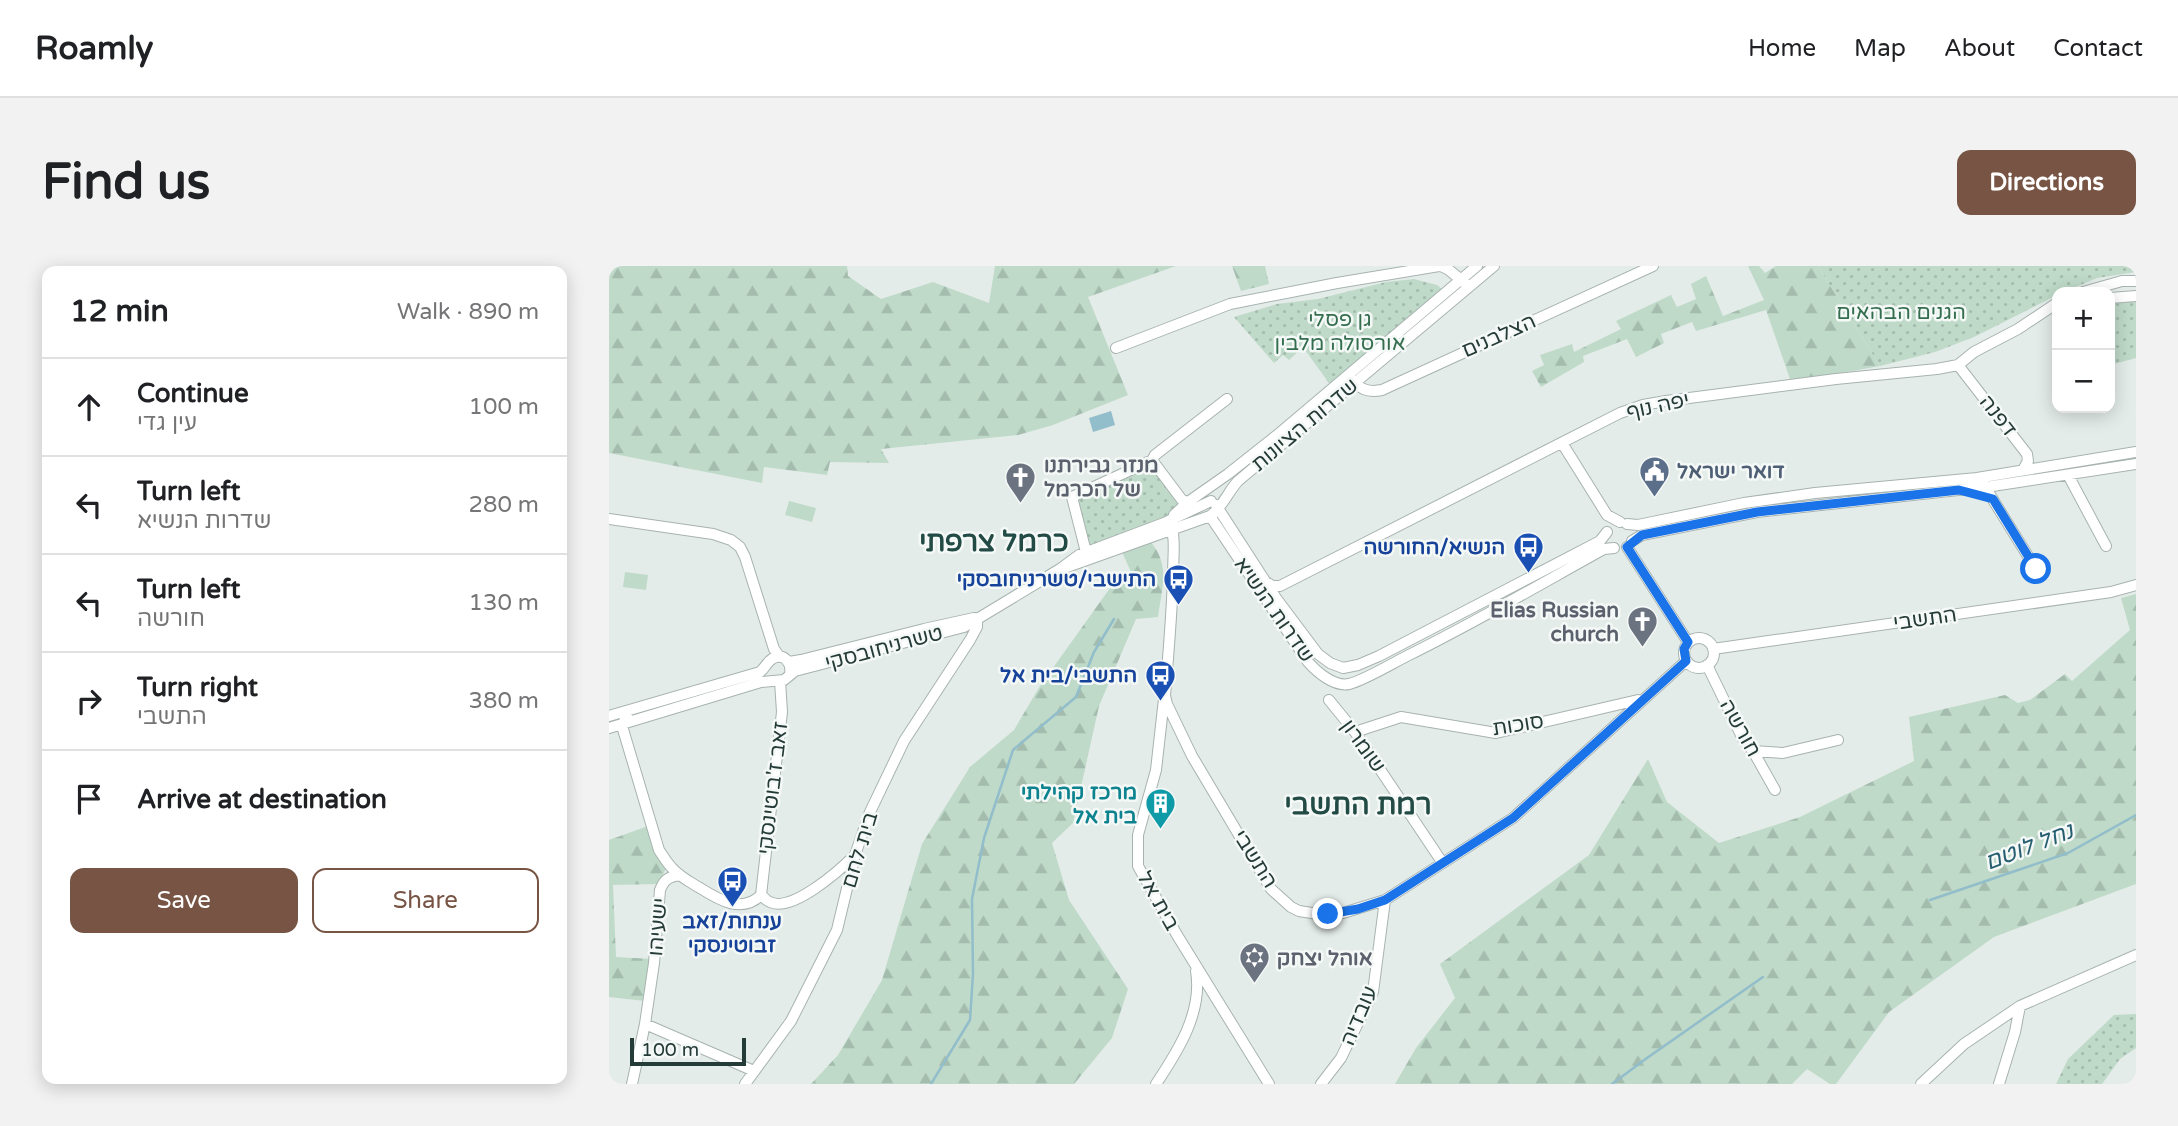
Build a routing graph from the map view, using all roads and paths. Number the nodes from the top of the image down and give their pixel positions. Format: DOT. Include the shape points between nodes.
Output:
graph roads {
  1 [pos="1440,266"];
  2 [pos="1451,266"];
  3 [pos="1477,266"];
  4 [pos="1493,266"];
  5 [pos="1653,266"];
  6 [pos="1465,281"];
  7 [pos="2136,281"];
  8 [pos="2101,287"];
  9 [pos="2136,296"];
  10 [pos="2115,298"];
  11 [pos="2052,310"];
  12 [pos="1116,348"];
  13 [pos="1958,365"];
  14 [pos="1351,379"];
  15 [pos="1227,399"];
  16 [pos="1562,443"];
  17 [pos="2136,452"];
  18 [pos="1151,462"];
  19 [pos="2136,464"];
  20 [pos="2023,471"];
  21 [pos="1228,474"];
  22 [pos="2068,475"];
  23 [pos="1977,478"];
  24 [pos="1986,487"];
  25 [pos="1959,490"];
  26 [pos="1993,499"];
  27 [pos="1188,502"];
  28 [pos="1215,505"];
  29 [pos="1607,514"];
  30 [pos="1210,516"];
  31 [pos="609,519"];
  32 [pos="1624,523"];
  33 [pos="1172,525"];
  34 [pos="1189,525"];
  35 [pos="1607,531"];
  36 [pos="1223,535"];
  37 [pos="1153,536"];
  38 [pos="1630,544"];
  39 [pos="2106,545"];
  40 [pos="1615,548"];
  41 [pos="1174,550"];
  42 [pos="1088,555"];
  43 [pos="2036,569"];
  44 [pos="1266,582"];
  45 [pos="2136,585"];
  46 [pos="1280,586"];
  47 [pos="1276,598"];
  48 [pos="977,618"];
  49 [pos="1688,642"];
  50 [pos="1713,649"];
  51 [pos="776,658"];
  52 [pos="1686,661"];
  53 [pos="1707,665"];
  54 [pos="790,674"];
  55 [pos="777,681"];
  56 [pos="1165,696"];
  57 [pos="1641,699"];
  58 [pos="1329,700"];
  59 [pos="629,710"];
  60 [pos="609,716"];
  61 [pos="622,726"];
  62 [pos="1177,726"];
  63 [pos="1160,727"];
  64 [pos="609,728"];
  65 [pos="1355,732"];
  66 [pos="1838,740"];
  67 [pos="1753,751"];
  68 [pos="1775,790"];
  69 [pos="855,855"];
  70 [pos="1442,862"];
  71 [pos="679,875"];
  72 [pos="761,895"];
  73 [pos="1385,900"];
  74 [pos="2136,955"];
  75 [pos="1195,964"];
  76 [pos="2019,1006"];
  77 [pos="645,1024"];
  78 [pos="754,1071"];
  79 [pos="632,1084"];
  80 [pos="745,1084"];
  81 [pos="1156,1084"];
  82 [pos="1269,1084"];
  83 [pos="1321,1084"];
  84 [pos="1921,1084"];
  85 [pos="1999,1084"];
  1 -- 6 [label="street"];
  1 -- 12 [label="street" via="1230,304"];
  2 -- 6 [label="street"];
  3 -- 6 [label="street, שדרות הציונות"];
  4 -- 6 [label="street, שדרות הציונות"];
  5 -- 14 [label="street, הצלבנים" via="1382,390 1366,391"];
  6 -- 14 [label="street, שדרות הציונות"];
  7 -- 8 [label="street"];
  9 -- 10 [label="street"];
  11 -- 13 [label="street, יפה נוף"];
  13 -- 16 [label="street, יפה נוף" via="1643,405 1609,417"];
  13 -- 20 [label="street, דפנה" via="2025,450 2029,458"];
  14 -- 21 [label="street, שדרות הציונות"];
  14 -- 28 [label="street, שדרות הציונות"];
  15 -- 18 [label="street"];
  16 -- 29 [label="street"];
  16 -- 46 [label="street, יפה נוף"];
  17 -- 20 [label="street"];
  18 -- 27 [label="street"];
  18 -- 42 [label="street" via="1072,497"];
  19 -- 22 [label="street"];
  20 -- 23 [label="street"];
  21 -- 27 [label="street, טשרניחובסקי"];
  21 -- 28 [label="street" via="1216,490"];
  22 -- 24 [label="street"];
  22 -- 39 [label="street"];
  23 -- 24 [label="street"];
  23 -- 32 [label="street" via="1767,499 1638,525"];
  24 -- 25 [label="street"];
  24 -- 26 [label="street"];
  25 -- 26 [label="street"];
  25 -- 38 [label="street" via="1757,512 1642,535"];
  26 -- 43 [label="street"];
  27 -- 33 [label="street, טשרניחובסקי"];
  28 -- 30 [label="street, טשרניחובסקי"];
  28 -- 33 [label="street"];
  28 -- 44 [label="street, שדרות הנשיא"];
  29 -- 32 [label="street"];
  29 -- 35 [label="street"];
  30 -- 34 [label="street, טשרניחובסקי"];
  30 -- 36 [label="street, שדרות הנשיא"];
  31 -- 51 [label="street" via="713,534 740,547"];
  32 -- 35 [label="street" via="1613,524"];
  32 -- 38 [label="street" via="1633,534"];
  33 -- 34 [label="street, טשרניחובסקי"];
  33 -- 37 [label="street, טשרניחובסקי"];
  33 -- 41 [label="street, התשבי"];
  33 -- 42 [label="street, טשרניחובסקי"];
  34 -- 36 [label="street" via="1205,526"];
  35 -- 40 [label="street" via="1608,542"];
  35 -- 47 [label="street, שדרות הנשיא" via="1600,541 1350,667 1323,660"];
  36 -- 40 [label="street, שדרות הנשיא" via="1308,662 1328,679 1349,684 1440,640 1604,549"];
  37 -- 41 [label="street" via="1167,541"];
  37 -- 42 [label="street, טשרניחובסקי"];
  38 -- 40 [label="street"];
  38 -- 49 [label="street"];
  41 -- 56 [label="street, התשבי"];
  42 -- 48 [label="street, טשרניחובסקי" via="1073,558"];
  44 -- 46 [label="street"];
  44 -- 47 [label="street, שדרות הנשיא"];
  45 -- 50 [label="street, התשבי"];
  46 -- 47 [label="street"];
  48 -- 51 [label="street, טשרניחובסקי" via="801,660"];
  48 -- 54 [label="street, טשרניחובסקי" via="956,629"];
  48 -- 69 [label="street, בית לחם" via="970,640 904,741"];
  49 -- 50 [label="street" via="1703,638"];
  49 -- 52 [label="street"];
  50 -- 53 [label="street"];
  51 -- 54 [label="street" via="791,668"];
  51 -- 55 [label="street" via="769,676"];
  51 -- 59 [label="street, טשרניחובסקי" via="760,672"];
  52 -- 53 [label="street" via="1698,668"];
  52 -- 57 [label="street, התשבי"];
  53 -- 67 [label="street, חורשה"];
  54 -- 55 [label="street, טשרניחובסקי"];
  55 -- 61 [label="street" via="761,682"];
  55 -- 72 [label="street, זאב ז'בוטינסקי" via="782,712"];
  56 -- 62 [label="street, התשבי"];
  56 -- 63 [label="street, בית אל"];
  57 -- 65 [label="street, סוכות" via="1496,733 1401,717"];
  57 -- 70 [label="street, התשבי" via="1513,818"];
  58 -- 65 [label="street, שומרון"];
  59 -- 60 [label="street, טשרניחובסקי"];
  59 -- 61 [label="street"];
  61 -- 64 [label="street"];
  61 -- 71 [label="street, ישעיהו" via="659,850"];
  62 -- 63 [label="street" via="1168,720"];
  62 -- 73 [label="street, התשבי" via="1280,898 1299,911 1318,915 1343,913"];
  63 -- 75 [label="street, בית אל" via="1153,784 1138,835 1138,866"];
  65 -- 70 [label="street, שומרון"];
  66 -- 67 [label="street" via="1783,753"];
  67 -- 68 [label="street, חורשה"];
  69 -- 72 [label="street" via="813,891 781,904 770,903"];
  69 -- 78 [label="street, בית לחם" via="837,930 791,1021"];
  70 -- 73 [label="street, התשבי"];
  71 -- 72 [label="street" via="724,902 741,905"];
  71 -- 77 [label="street, ישעיהו" via="669,877 660,890"];
  73 -- 83 [label="street, עובדיה" via="1373,992 1341,1058"];
  74 -- 76 [label="street"];
  75 -- 81 [label="street" via="1197,1005 1175,1056"];
  75 -- 82 [label="street, בית אל"];
  76 -- 84 [label="street" via="1964,1044"];
  76 -- 85 [label="street"];
  77 -- 78 [label="street"];
  77 -- 79 [label="street, ישעיהו"];
  78 -- 80 [label="street, בית לחם"];
}
